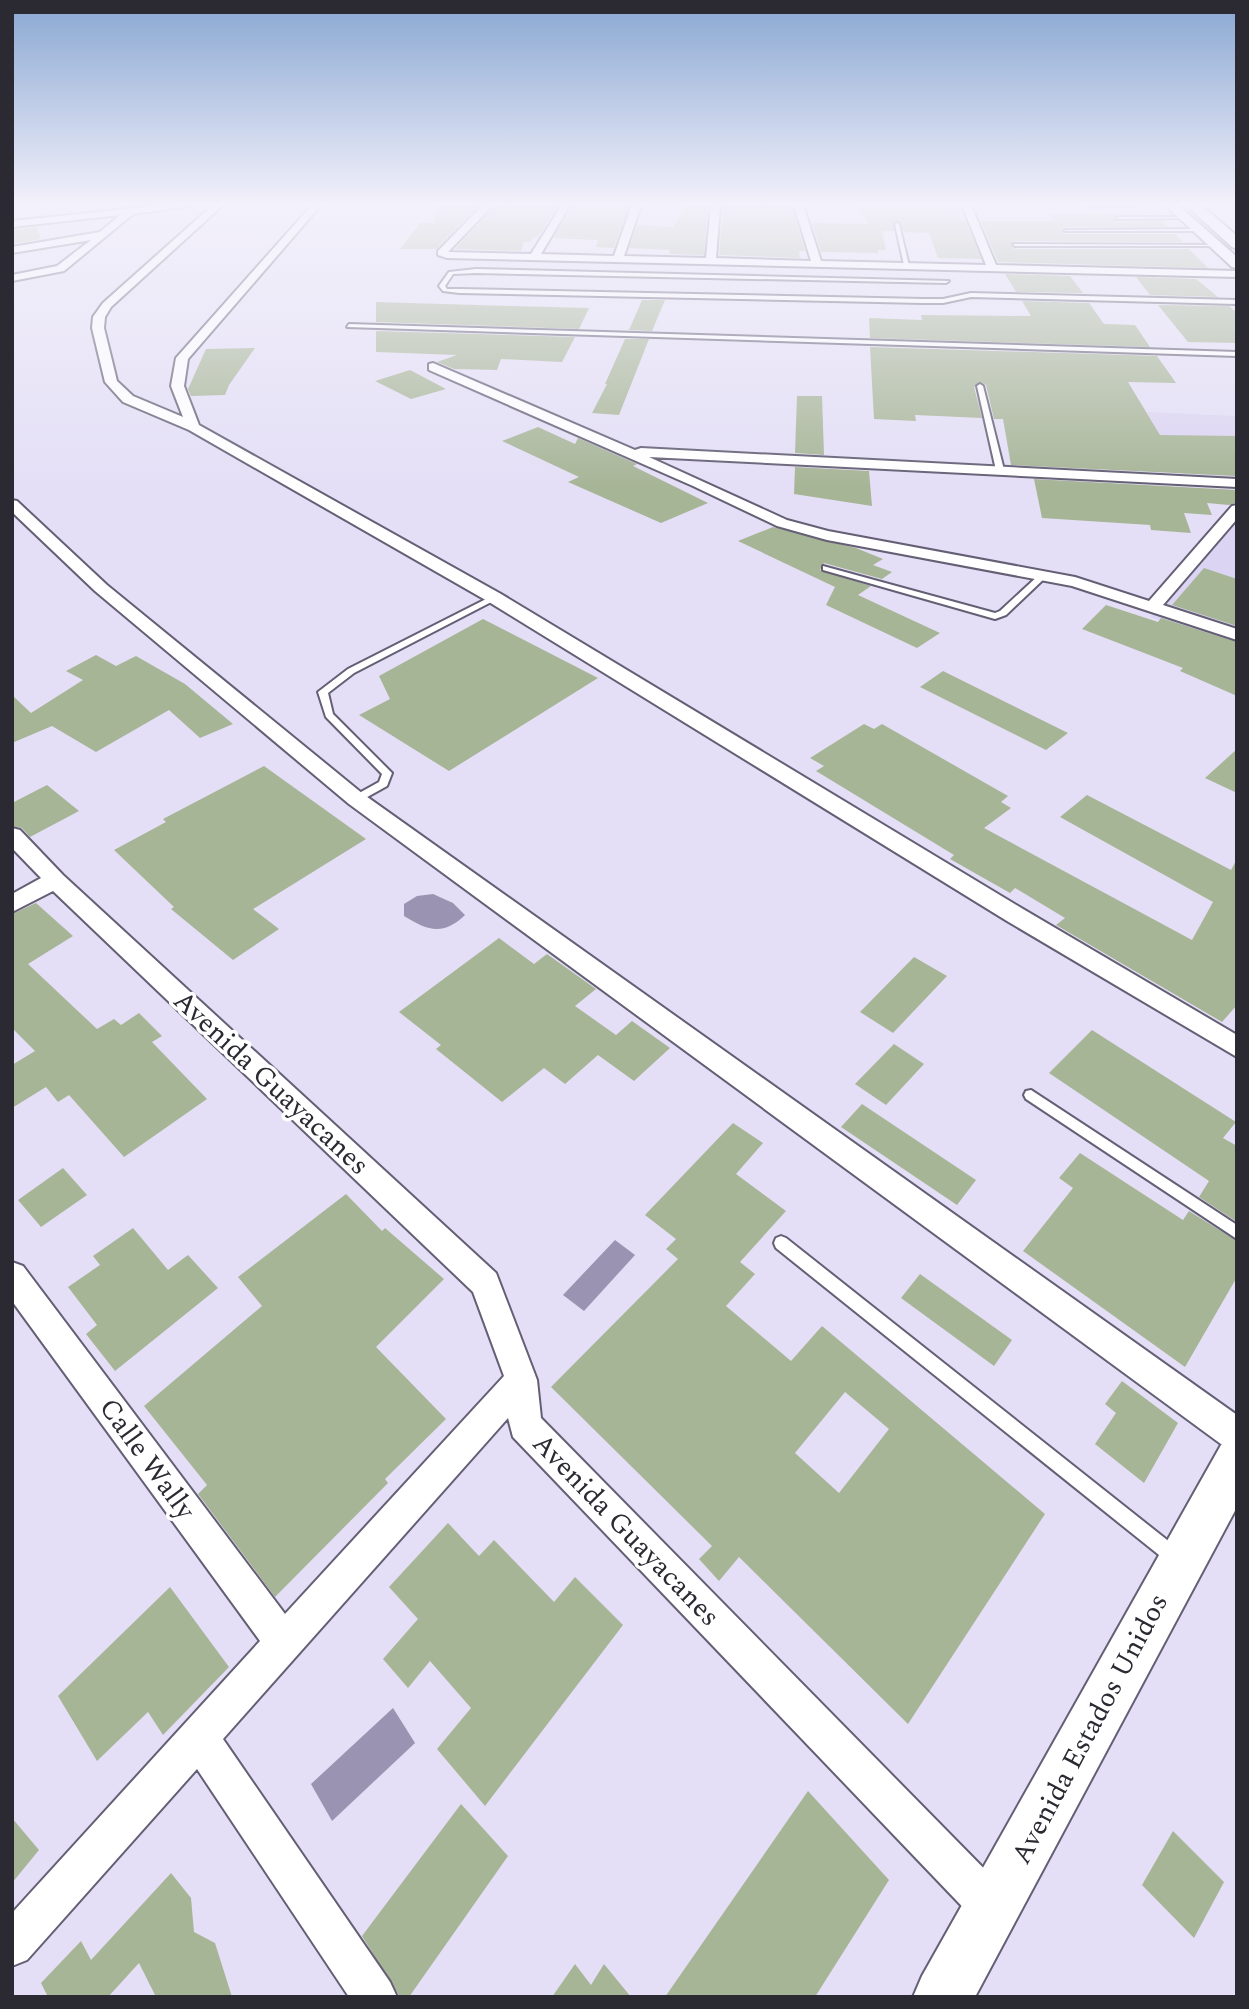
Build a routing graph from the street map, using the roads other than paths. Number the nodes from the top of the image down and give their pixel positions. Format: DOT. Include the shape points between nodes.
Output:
graph roads {
  1 [pos="114,299"];
  2 [pos="234,299"];
  3 [pos="815,299"];
  4 [pos="953,299"];
  5 [pos="1114,299"];
  6 [pos="1237,302"];
  7 [pos="349,326"];
  8 [pos="1237,354"];
  9 [pos="433,367"];
  10 [pos="979,386"];
  11 [pos="194,427"];
  12 [pos="622,451"];
  13 [pos="1000,470"];
  14 [pos="1237,482"];
  15 [pos="12,504"];
  16 [pos="1237,509"];
  17 [pos="826,568"];
  18 [pos="1043,576"];
  19 [pos="495,598"];
  20 [pos="1152,608"];
  21 [pos="1237,635"];
  22 [pos="356,799"];
  23 [pos="12,835"];
  24 [pos="55,880"];
  25 [pos="12,904"];
  26 [pos="1237,1047"];
  27 [pos="1031,1095"];
  28 [pos="1237,1233"];
  29 [pos="781,1243"];
  30 [pos="12,1276"];
  31 [pos="521,1380"];
  32 [pos="1237,1435"];
  33 [pos="1237,1461"];
  34 [pos="1180,1561"];
  35 [pos="282,1642"];
  36 [pos="199,1738"];
  37 [pos="993,1908"];
  38 [pos="12,1945"];
  39 [pos="375,1997"];
  40 [pos="943,1997"];
  1 -- 11 [label="street" via="99,317 98,328 111,382 128,399"];
  2 -- 11 [label="street" via="182,358 175,377"];
  3 -- 4 [label="lane"];
  5 -- 6 [label="lane"];
  7 -- 8 [label="lane"];
  9 -- 12 [label="street"];
  10 -- 13 [label="lane"];
  11 -- 19 [label="street"];
  12 -- 13 [label="street"];
  12 -- 18 [label="street" via="782,523"];
  13 -- 14 [label="street"];
  15 -- 22 [label="street" via="100,588"];
  16 -- 20 [label="street"];
  17 -- 18 [label="lane" via="995,616"];
  18 -- 20 [label="street"];
  19 -- 22 [label="lane" via="351,671 323,692 329,715 387,773 383,784"];
  19 -- 26 [label="street"];
  20 -- 21 [label="street"];
  22 -- 32 [label="street"];
  23 -- 24 [label="street, Avenida Guayacanes"];
  24 -- 25 [label="street"];
  24 -- 31 [label="street, Avenida Guayacanes" via="485,1283"];
  27 -- 28 [label="lane"];
  29 -- 34 [label="lane"];
  30 -- 35 [label="street, Calle Wally"];
  31 -- 35 [label="street"];
  31 -- 37 [label="street, Avenida Guayacanes" via="525,1425"];
  33 -- 34 [label="street, Avenida Estados Unidos"];
  34 -- 37 [label="street, Avenida Estados Unidos"];
  35 -- 36 [label="street"];
  36 -- 38 [label="street"];
  36 -- 39 [label="street"];
  37 -- 40 [label="street, Avenida Estados Unidos"];
}
